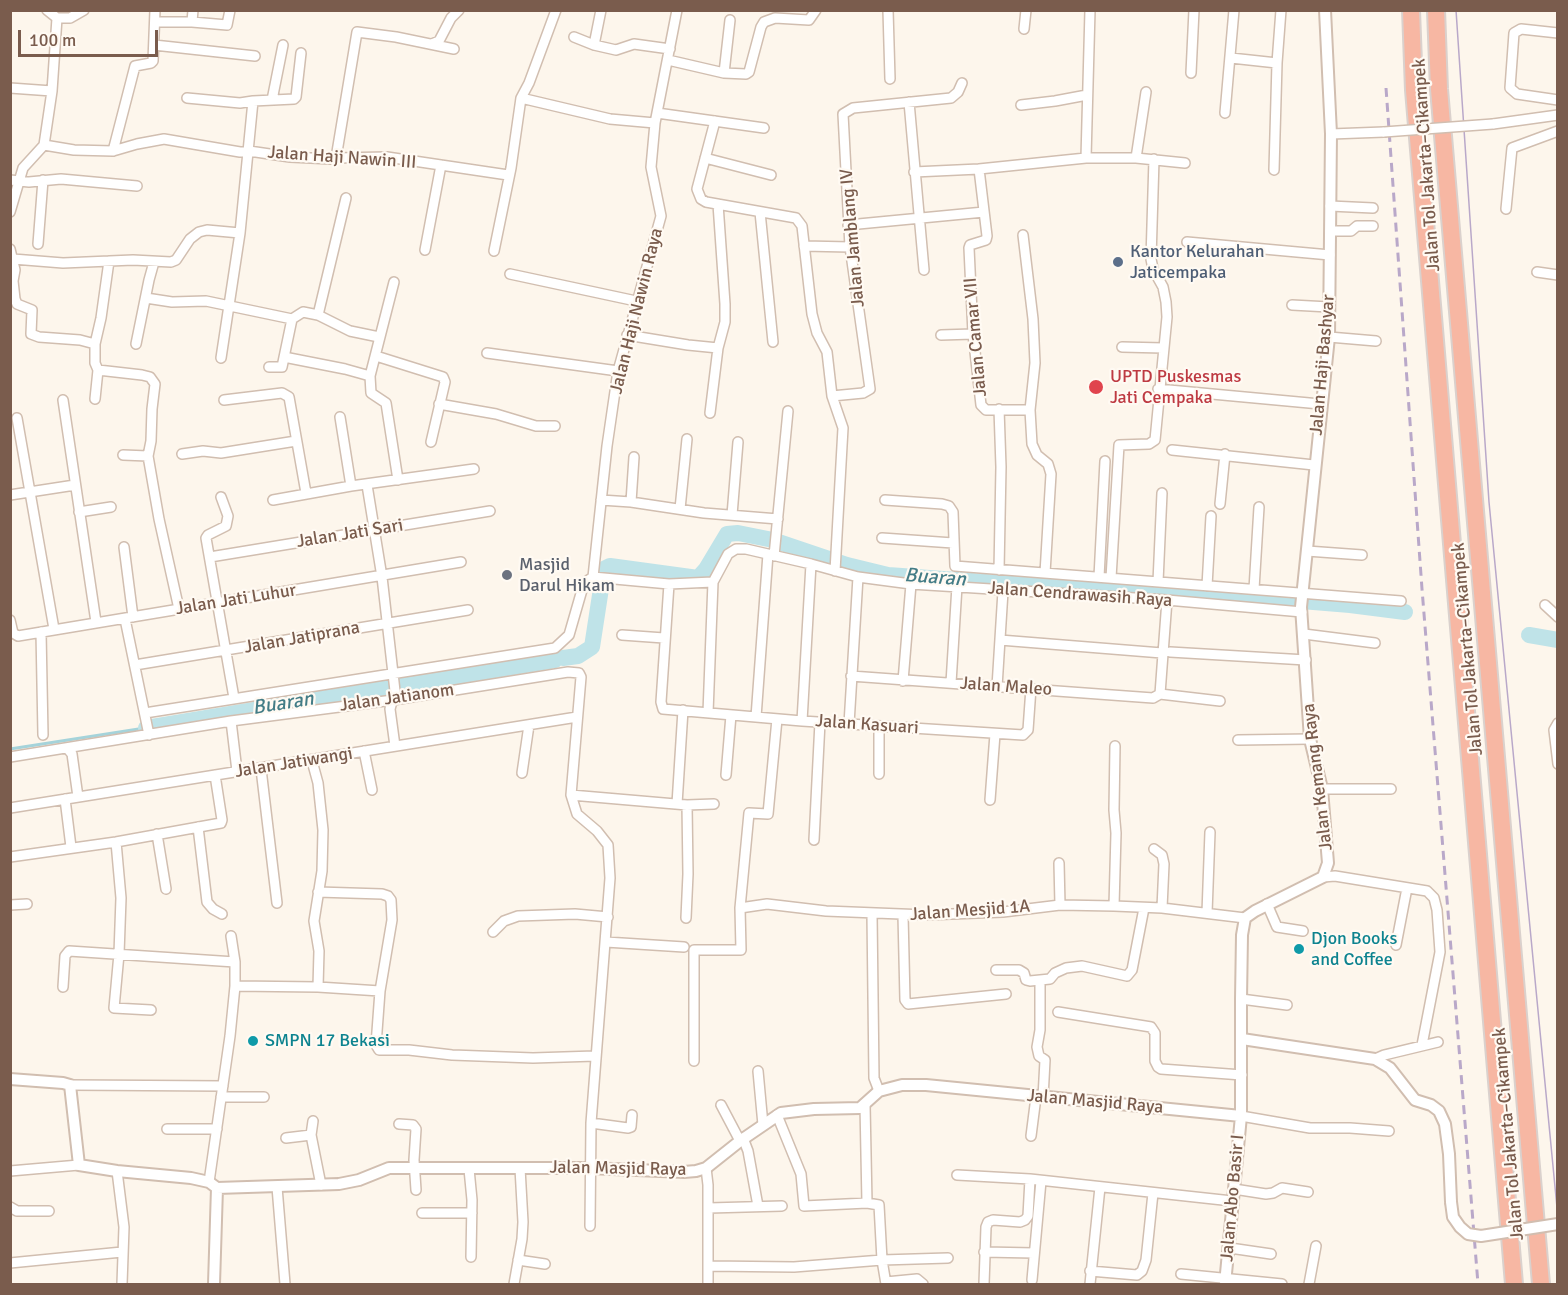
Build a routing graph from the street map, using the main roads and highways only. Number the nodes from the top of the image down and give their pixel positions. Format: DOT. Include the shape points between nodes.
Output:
graph roads {
  1 [pos="1411,10"];
  2 [pos="1436,10"];
  3 [pos="1514,1284"];
  4 [pos="1542,1284"];
  1 -- 3 [label="highway, Jalan Tol Jakarta–Cikampek" via="1414,90"];
  2 -- 4 [label="highway, Jalan Tol Jakarta–Cikampek" via="1440,100"];
}
